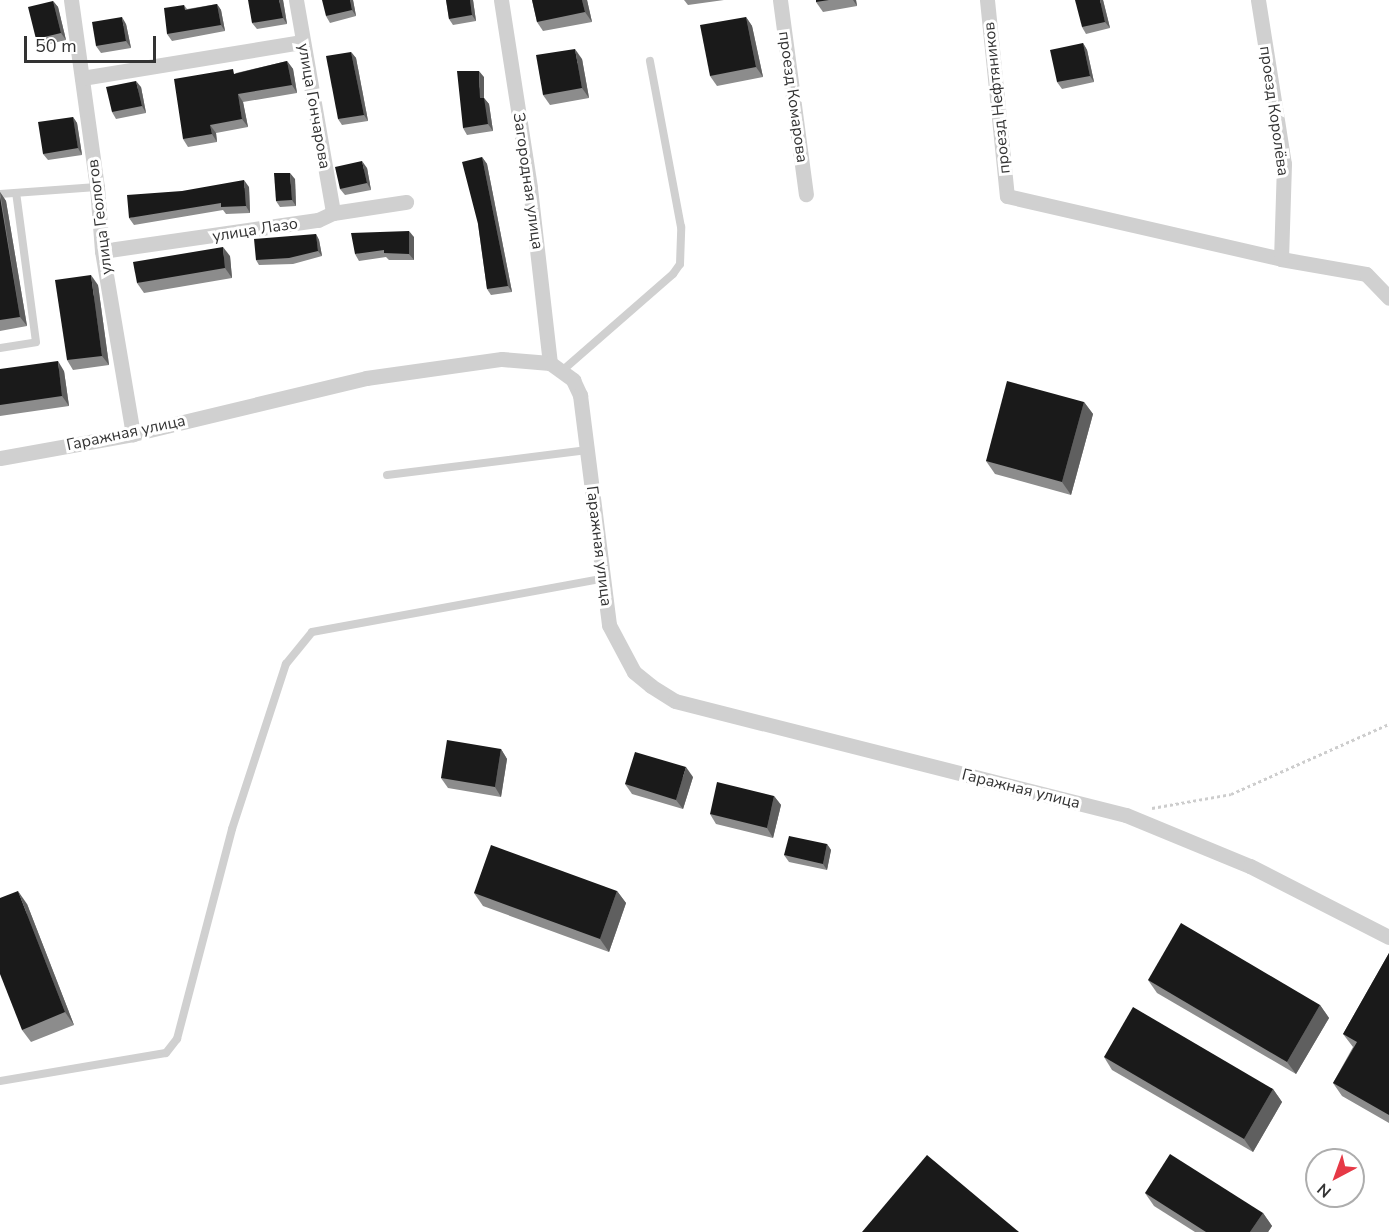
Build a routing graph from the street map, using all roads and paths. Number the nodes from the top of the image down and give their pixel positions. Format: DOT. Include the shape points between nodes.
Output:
graph roads {
  1 [pos="71,0"];
  2 [pos="296,0"];
  3 [pos="501,0"];
  4 [pos="780,0"];
  5 [pos="987,0"];
  6 [pos="1258,0"];
  7 [pos="302,42"];
  8 [pos="650,61"];
  9 [pos="82,78"];
  10 [pos="97,187"];
  11 [pos="16,193"];
  12 [pos="0,194"];
  13 [pos="807,194"];
  14 [pos="406,202"];
  15 [pos="333,213"];
  16 [pos="102,251"];
  17 [pos="1281,259"];
  18 [pos="1389,298"];
  19 [pos="0,348"];
  20 [pos="557,366"];
  21 [pos="133,434"];
  22 [pos="587,450"];
  23 [pos="0,458"];
  24 [pos="387,475"];
  25 [pos="601,579"];
  26 [pos="1389,723"];
  27 [pos="1126,815"];
  28 [pos="1389,937"];
  29 [pos="0,1081"];
  1 -- 9 [label="street, улица Геологов"];
  2 -- 7 [label="street, улица Гончарова"];
  3 -- 20 [label="street, Загородная улица"];
  4 -- 13 [label="street, проезд Комарова"];
  5 -- 17 [label="street, проезд Нефтяников" via="1007,196"];
  6 -- 17 [label="street, проезд Королёва" via="1284,164"];
  7 -- 9 [label="street"];
  7 -- 15 [label="street, улица Гончарова"];
  8 -- 20 [label="lane" via="681,227 680,264 673,274"];
  9 -- 10 [label="street, улица Геологов"];
  10 -- 11 [label="lane"];
  10 -- 16 [label="street, улица Геологов"];
  11 -- 12 [label="lane"];
  11 -- 19 [label="lane" via="36,342"];
  14 -- 15 [label="street, улица Лазо"];
  15 -- 16 [label="street, улица Лазо" via="318,220"];
  16 -- 21 [label="street, улица Геологов"];
  17 -- 18 [label="street" via="1366,274"];
  20 -- 21 [label="street, Гаражная улица" via="502,359 366,378"];
  20 -- 22 [label="street, Гаражная улица" via="580,395"];
  21 -- 23 [label="street, Гаражная улица"];
  22 -- 24 [label="lane"];
  22 -- 25 [label="street, Гаражная улица"];
  25 -- 27 [label="street, Гаражная улица" via="609,625 621,652 634,672 675,701"];
  25 -- 29 [label="lane" via="312,632 286,664 232,829 177,1039 166,1053"];
  26 -- 27 [label="path" via="1231,794"];
  27 -- 28 [label="street, Гаражная улица" via="1250,866"];
}
